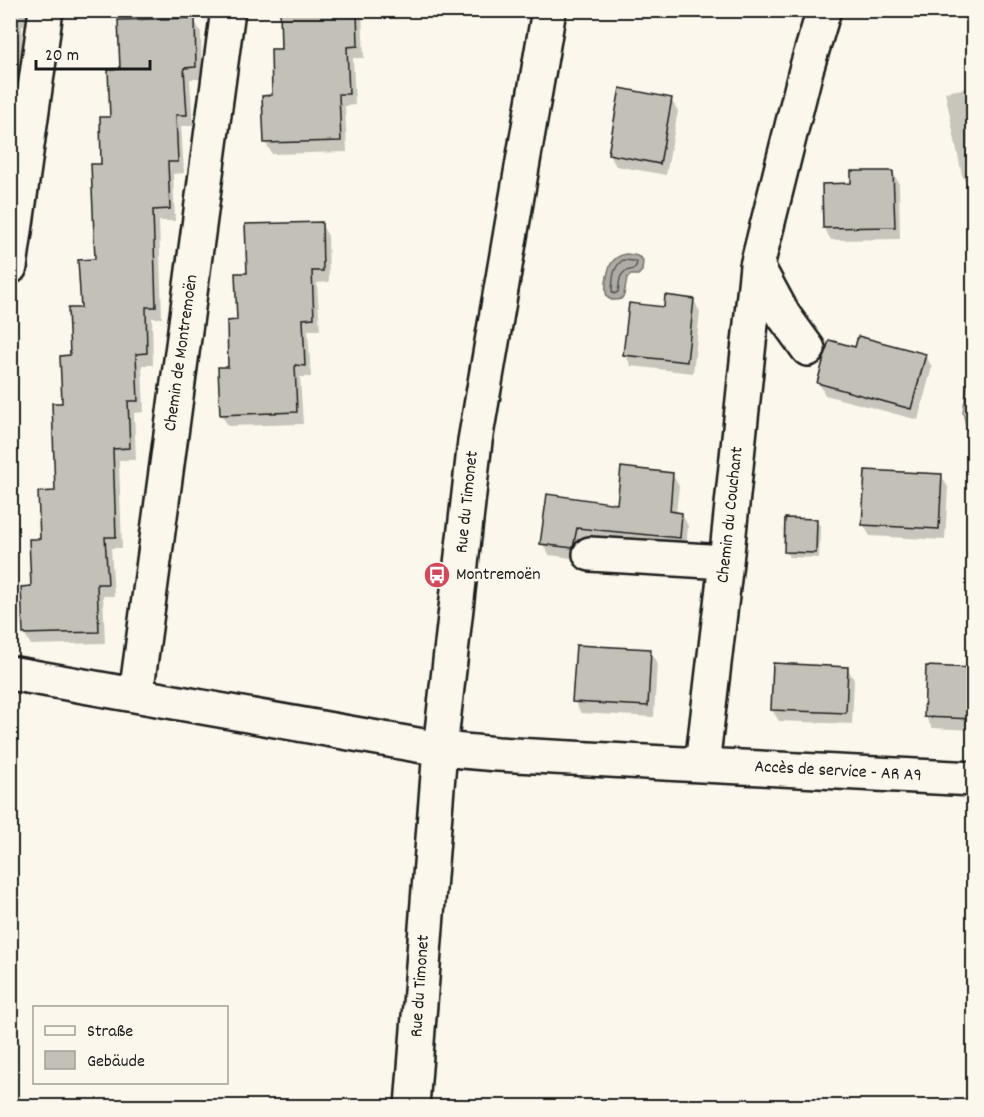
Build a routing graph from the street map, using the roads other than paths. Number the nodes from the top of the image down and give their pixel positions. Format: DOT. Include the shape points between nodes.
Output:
graph roads {
  1 [pos="46,10"];
  2 [pos="228,10"];
  3 [pos="549,10"];
  4 [pos="824,10"];
  5 [pos="757,266"];
  6 [pos="10,267"];
  7 [pos="808,349"];
  8 [pos="590,554"];
  9 [pos="726,562"];
  10 [pos="10,673"];
  11 [pos="136,695"];
  12 [pos="440,749"];
  13 [pos="702,765"];
  14 [pos="974,779"];
  15 [pos="412,1107"];
  1 -- 6 [label="street"];
  2 -- 11 [label="street, Chemin de Montremoën"];
  3 -- 12 [label="street, Rue du Timonet" via="475,441"];
  4 -- 5 [label="street, Chemin du Couchant"];
  5 -- 7 [label="street" via="784,316"];
  5 -- 9 [label="street, Chemin du Couchant"];
  8 -- 9 [label="street"];
  9 -- 13 [label="street, Chemin du Couchant"];
  10 -- 11 [label="street"];
  11 -- 12 [label="street"];
  12 -- 13 [label="street"];
  12 -- 15 [label="street, Rue du Timonet"];
  13 -- 14 [label="street, Accès de service - AR A9"];
}
